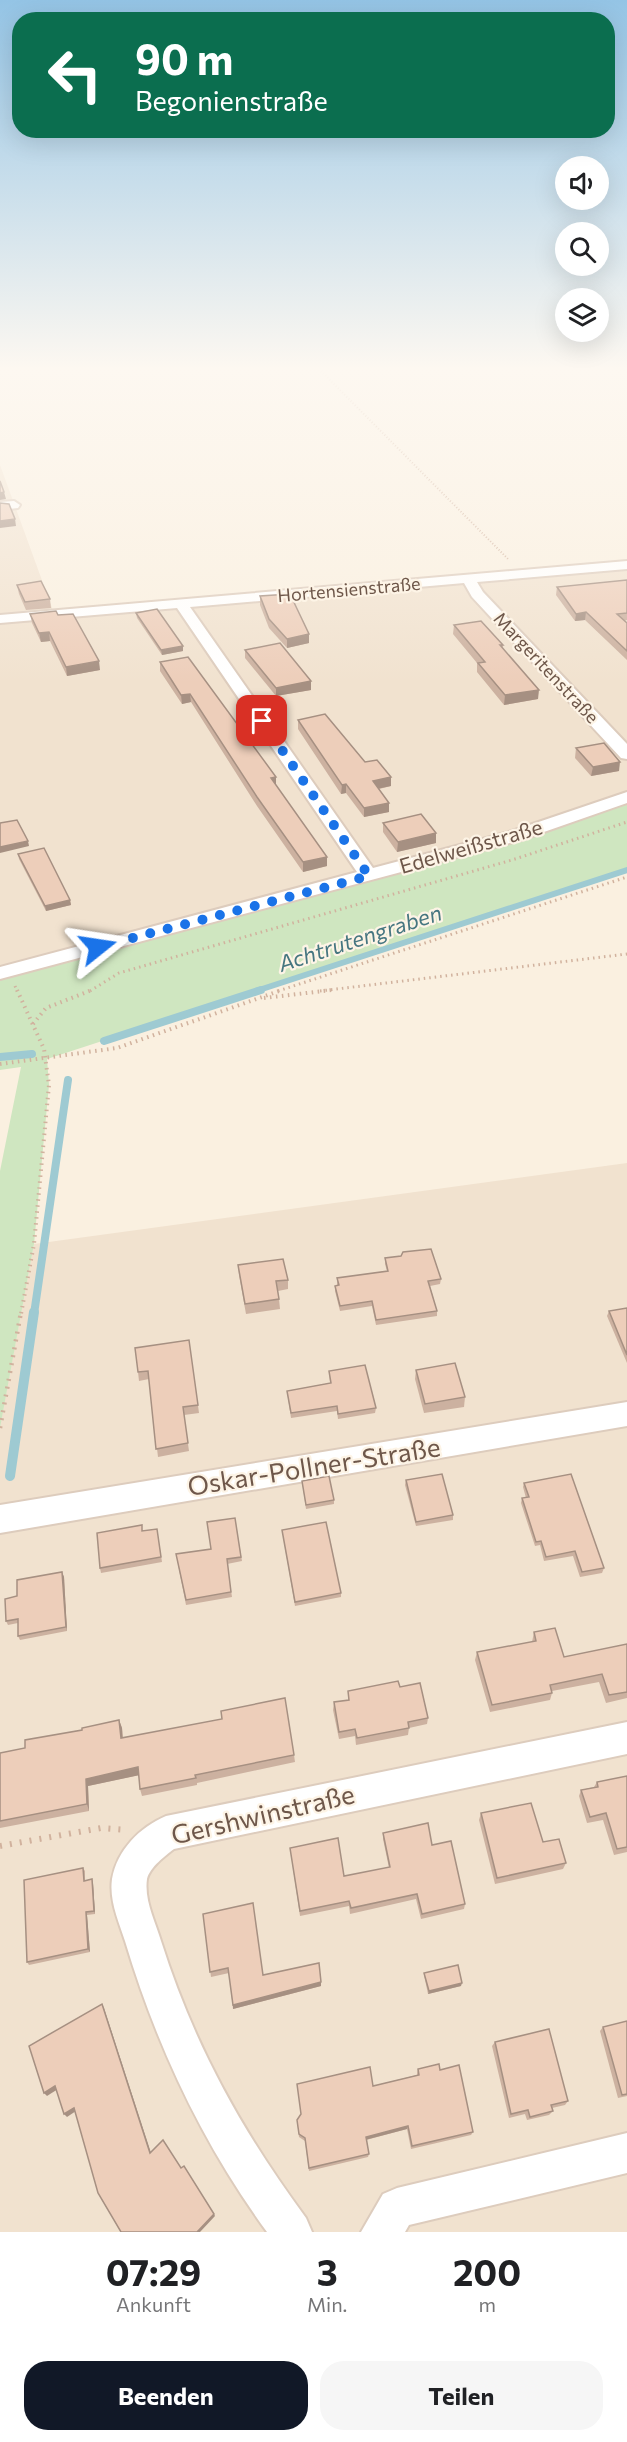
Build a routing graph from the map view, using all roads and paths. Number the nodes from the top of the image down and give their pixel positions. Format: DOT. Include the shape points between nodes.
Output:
graph roads {
  1 [pos="426,475"];
  2 [pos="14,505"];
  3 [pos="0,506"];
  4 [pos="627,565"];
  5 [pos="522,575"];
  6 [pos="469,580"];
  7 [pos="182,605"];
  8 [pos="0,619"];
  9 [pos="627,754"];
  10 [pos="627,797"];
  11 [pos="627,822"];
  12 [pos="369,876"];
  13 [pos="627,877"];
  14 [pos="627,954"];
  15 [pos="3,966"];
  16 [pos="254,999"];
  17 [pos="33,1024"];
  18 [pos="47,1059"];
  19 [pos="0,1065"];
  20 [pos="627,1414"];
  21 [pos="0,1428"];
  22 [pos="0,1519"];
  23 [pos="627,1738"];
  24 [pos="166,1833"];
  25 [pos="0,1846"];
  26 [pos="627,2153"];
  27 [pos="292,2232"];
  28 [pos="381,2232"];
  1 -- 5 [label="path"];
  2 -- 3 [label="street"];
  4 -- 5 [label="street, Hortensienstraße"];
  5 -- 6 [label="street, Hortensienstraße"];
  6 -- 7 [label="street, Hortensienstraße"];
  6 -- 9 [label="street, Margeritenstraße" via="477,594"];
  7 -- 8 [label="street, Hortensienstraße"];
  7 -- 12 [label="street"];
  10 -- 12 [label="street, Edelweißstraße" via="515,836"];
  11 -- 17 [label="path" via="512,860 119,973 84,995 46,1008"];
  12 -- 15 [label="street, Edelweißstraße"];
  13 -- 16 [label="path"];
  14 -- 16 [label="path"];
  15 -- 17 [label="path"];
  16 -- 18 [label="path" via="117,1048"];
  17 -- 18 [label="path"];
  18 -- 19 [label="path"];
  18 -- 21 [label="path" via="34,1244"];
  20 -- 22 [label="street, Oskar-Pollner-Straße"];
  23 -- 24 [label="street, Gershwinstraße"];
  24 -- 25 [label="path" via="101,1828"];
  24 -- 27 [label="street, Gershwinstraße" via="139,1854 129,1887 153,1976 192,2077 255,2181"];
  26 -- 28 [label="street" via="397,2208"];
}
